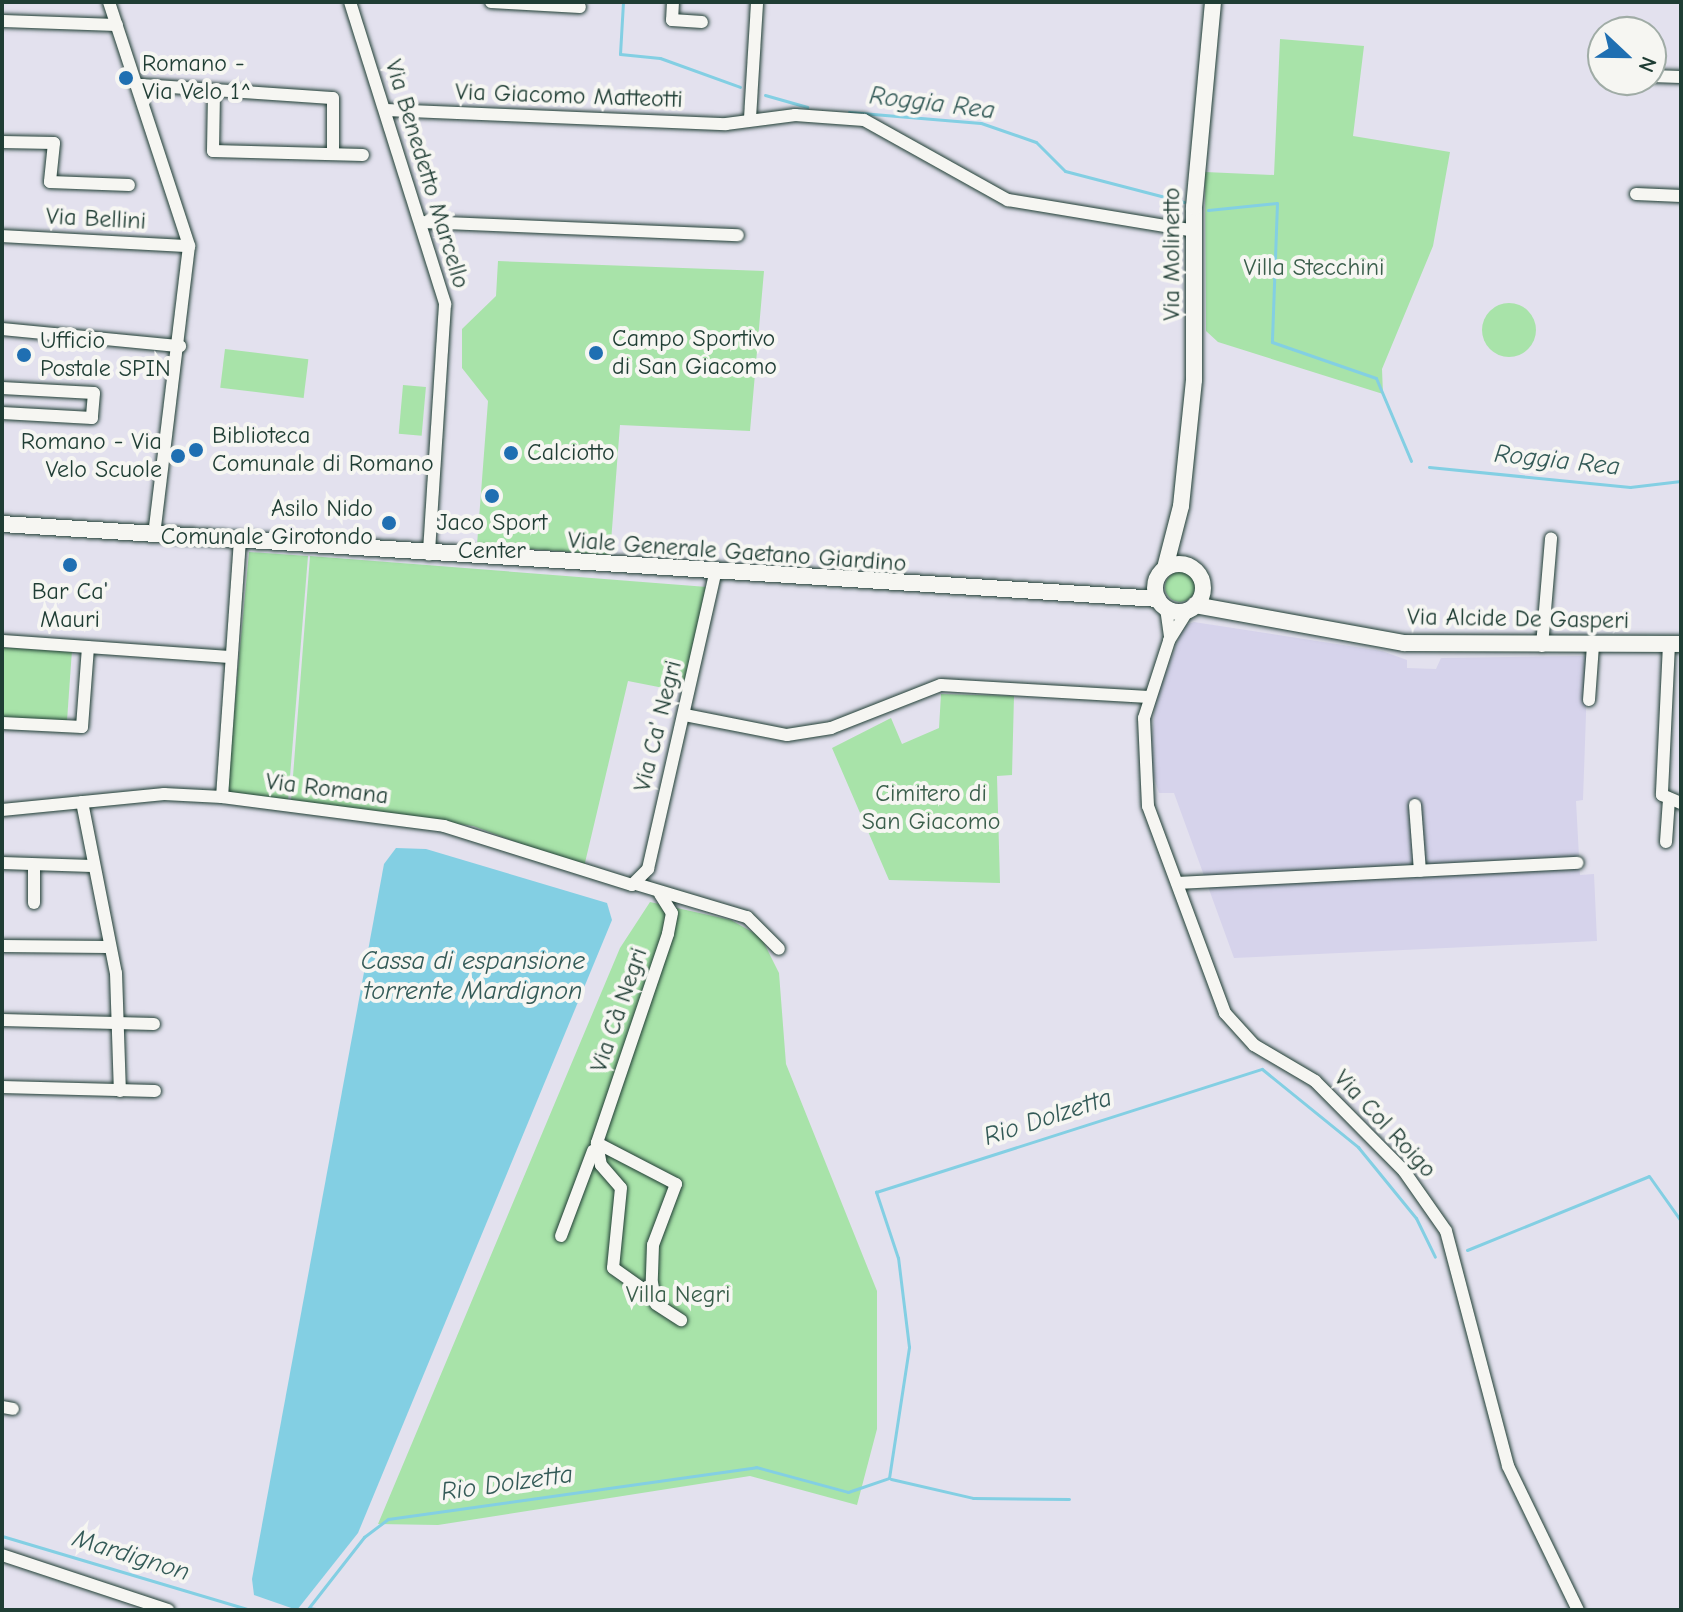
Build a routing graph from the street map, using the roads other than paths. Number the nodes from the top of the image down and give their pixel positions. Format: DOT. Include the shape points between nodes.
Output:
graph roads {
  1 [pos="109,2"];
  2 [pos="350,2"];
  3 [pos="491,2"];
  4 [pos="673,2"];
  5 [pos="757,2"];
  6 [pos="1213,2"];
  7 [pos="580,7"];
  8 [pos="2,21"];
  9 [pos="702,22"];
  10 [pos="117,25"];
  11 [pos="140,85"];
  12 [pos="214,93"];
  13 [pos="386,110"];
  14 [pos="750,118"];
  15 [pos="2,142"];
  16 [pos="333,154"];
  17 [pos="363,155"];
  18 [pos="129,185"];
  19 [pos="1636,194"];
  20 [pos="1681,196"];
  21 [pos="422,222"];
  22 [pos="1195,231"];
  23 [pos="738,235"];
  24 [pos="2,236"];
  25 [pos="189,246"];
  26 [pos="2,329"];
  27 [pos="180,346"];
  28 [pos="2,388"];
  29 [pos="2,413"];
  30 [pos="1181,506"];
  31 [pos="2,524"];
  32 [pos="154,535"];
  33 [pos="1551,538"];
  34 [pos="240,541"];
  35 [pos="429,554"];
  36 [pos="1192,568"];
  37 [pos="1161,573"];
  38 [pos="715,574"];
  39 [pos="1202,584"];
  40 [pos="1086,598"];
  41 [pos="1162,603"];
  42 [pos="1192,607"];
  43 [pos="1261,622"];
  44 [pos="1171,637"];
  45 [pos="2,641"];
  46 [pos="1675,644"];
  47 [pos="1542,646"];
  48 [pos="1593,646"];
  49 [pos="88,647"];
  50 [pos="230,657"];
  51 [pos="1149,697"];
  52 [pos="1589,700"];
  53 [pos="685,715"];
  54 [pos="2,723"];
  55 [pos="222,797"];
  56 [pos="82,802"];
  57 [pos="1675,803"];
  58 [pos="1415,805"];
  59 [pos="2,810"];
  60 [pos="1666,842"];
  61 [pos="2,863"];
  62 [pos="1578,863"];
  63 [pos="34,865"];
  64 [pos="92,866"];
  65 [pos="1420,871"];
  66 [pos="1178,883"];
  67 [pos="636,884"];
  68 [pos="660,894"];
  69 [pos="34,903"];
  70 [pos="2,946"];
  71 [pos="108,947"];
  72 [pos="779,949"];
  73 [pos="2,1020"];
  74 [pos="123,1023"];
  75 [pos="154,1024"];
  76 [pos="2,1087"];
  77 [pos="120,1091"];
  78 [pos="155,1091"];
  79 [pos="595,1147"];
  80 [pos="561,1236"];
  81 [pos="654,1297"];
  82 [pos="681,1320"];
  83 [pos="2,1555"];
  84 [pos="141,1606"];
  85 [pos="168,1610"];
  86 [pos="1578,1610"];
  1 -- 10 [label="street"];
  2 -- 13 [label="street, Via Benedetto Marcello"];
  3 -- 7 [label="street"];
  4 -- 9 [label="street" via="672,20"];
  5 -- 14 [label="street"];
  6 -- 22 [label="main road, Via Molinetto"];
  8 -- 10 [label="street"];
  10 -- 11 [label="street"];
  11 -- 12 [label="street"];
  11 -- 25 [label="street"];
  12 -- 16 [label="street" via="333,98"];
  12 -- 16 [label="street" via="213,151"];
  13 -- 14 [label="street, Via Giacomo Matteotti" via="726,124"];
  13 -- 21 [label="street, Via Benedetto Marcello"];
  14 -- 22 [label="street, Via Giacomo Matteotti" via="864,120 1008,200"];
  15 -- 18 [label="street" via="54,143 50,182"];
  16 -- 17 [label="street"];
  19 -- 20 [label="street"];
  21 -- 23 [label="street"];
  21 -- 35 [label="street, Via Benedetto Marcello" via="446,318"];
  22 -- 30 [label="main road, Via Molinetto" via="1198,318"];
  24 -- 25 [label="street, Via Bellini"];
  25 -- 27 [label="street"];
  26 -- 27 [label="street"];
  27 -- 32 [label="street"];
  28 -- 29 [label="street" via="94,393 92,418"];
  30 -- 36 [label="main road, Via Molinetto"];
  30 -- 37 [label="main road, Via Molinetto"];
  31 -- 32 [label="main road, Viale Generale Gaetano Giardino"];
  32 -- 34 [label="main road, Viale Generale Gaetano Giardino"];
  33 -- 47 [label="street"];
  34 -- 35 [label="main road, Viale Generale Gaetano Giardino"];
  34 -- 50 [label="street"];
  35 -- 38 [label="main road, Viale Generale Gaetano Giardino"];
  36 -- 37 [label="main road, Viale Generale Gaetano Giardino"];
  36 -- 39 [label="main road"];
  37 -- 40 [label="main road, Viale Generale Gaetano Giardino"];
  37 -- 41 [label="main road, Via Molinetto"];
  38 -- 40 [label="main road, Viale Generale Gaetano Giardino"];
  38 -- 53 [label="street, Via Ca' Negri"];
  39 -- 42 [label="main road"];
  39 -- 43 [label="main road, Via Alcide De Gasperi"];
  40 -- 41 [label="main road, Viale Generale Gaetano Giardino"];
  41 -- 42 [label="main road, Viale Generale Gaetano Giardino"];
  41 -- 44 [label="street, Via Col Roigo"];
  42 -- 43 [label="main road, Via Alcide De Gasperi"];
  42 -- 44 [label="street, Via Col Roigo"];
  43 -- 47 [label="main road, Via Alcide De Gasperi" via="1404,643"];
  44 -- 51 [label="street, Via Col Roigo"];
  45 -- 49 [label="street"];
  46 -- 48 [label="main road, Via Alcide De Gasperi"];
  46 -- 57 [label="street" via="1662,795"];
  47 -- 48 [label="main road, Via Alcide De Gasperi"];
  48 -- 52 [label="street"];
  49 -- 50 [label="street"];
  49 -- 54 [label="street" via="82,727"];
  50 -- 55 [label="street"];
  51 -- 53 [label="street" via="941,685 831,728 787,735"];
  51 -- 66 [label="street, Via Col Roigo" via="1148,806"];
  53 -- 67 [label="street, Via Ca' Negri" via="648,869"];
  55 -- 56 [label="street, Via Romana"];
  55 -- 67 [label="street, Via Romana" via="444,826 610,883"];
  56 -- 59 [label="street, Via Romana"];
  56 -- 64 [label="street"];
  57 -- 60 [label="street"];
  58 -- 65 [label="street"];
  61 -- 63 [label="street"];
  62 -- 65 [label="street"];
  63 -- 64 [label="street"];
  63 -- 69 [label="street"];
  64 -- 71 [label="street"];
  65 -- 66 [label="street"];
  66 -- 86 [label="street, Via Col Roigo" via="1225,1013 1254,1045 1324,1089 1404,1171 1446,1231 1508,1466"];
  67 -- 68 [label="street"];
  68 -- 72 [label="street" via="747,917"];
  68 -- 79 [label="street, Via Cà Negri" via="672,913 668,934"];
  70 -- 71 [label="street"];
  71 -- 74 [label="street"];
  73 -- 74 [label="street"];
  74 -- 75 [label="street"];
  74 -- 77 [label="street"];
  76 -- 77 [label="street"];
  77 -- 78 [label="street"];
  79 -- 80 [label="street, Via Cà Negri"];
  79 -- 81 [label="street" via="621,1188 613,1268"];
  79 -- 81 [label="street" via="676,1184 653,1245"];
  81 -- 82 [label="street" via="663,1312"];
  83 -- 84 [label="street"];
  84 -- 85 [label="street"];
}
